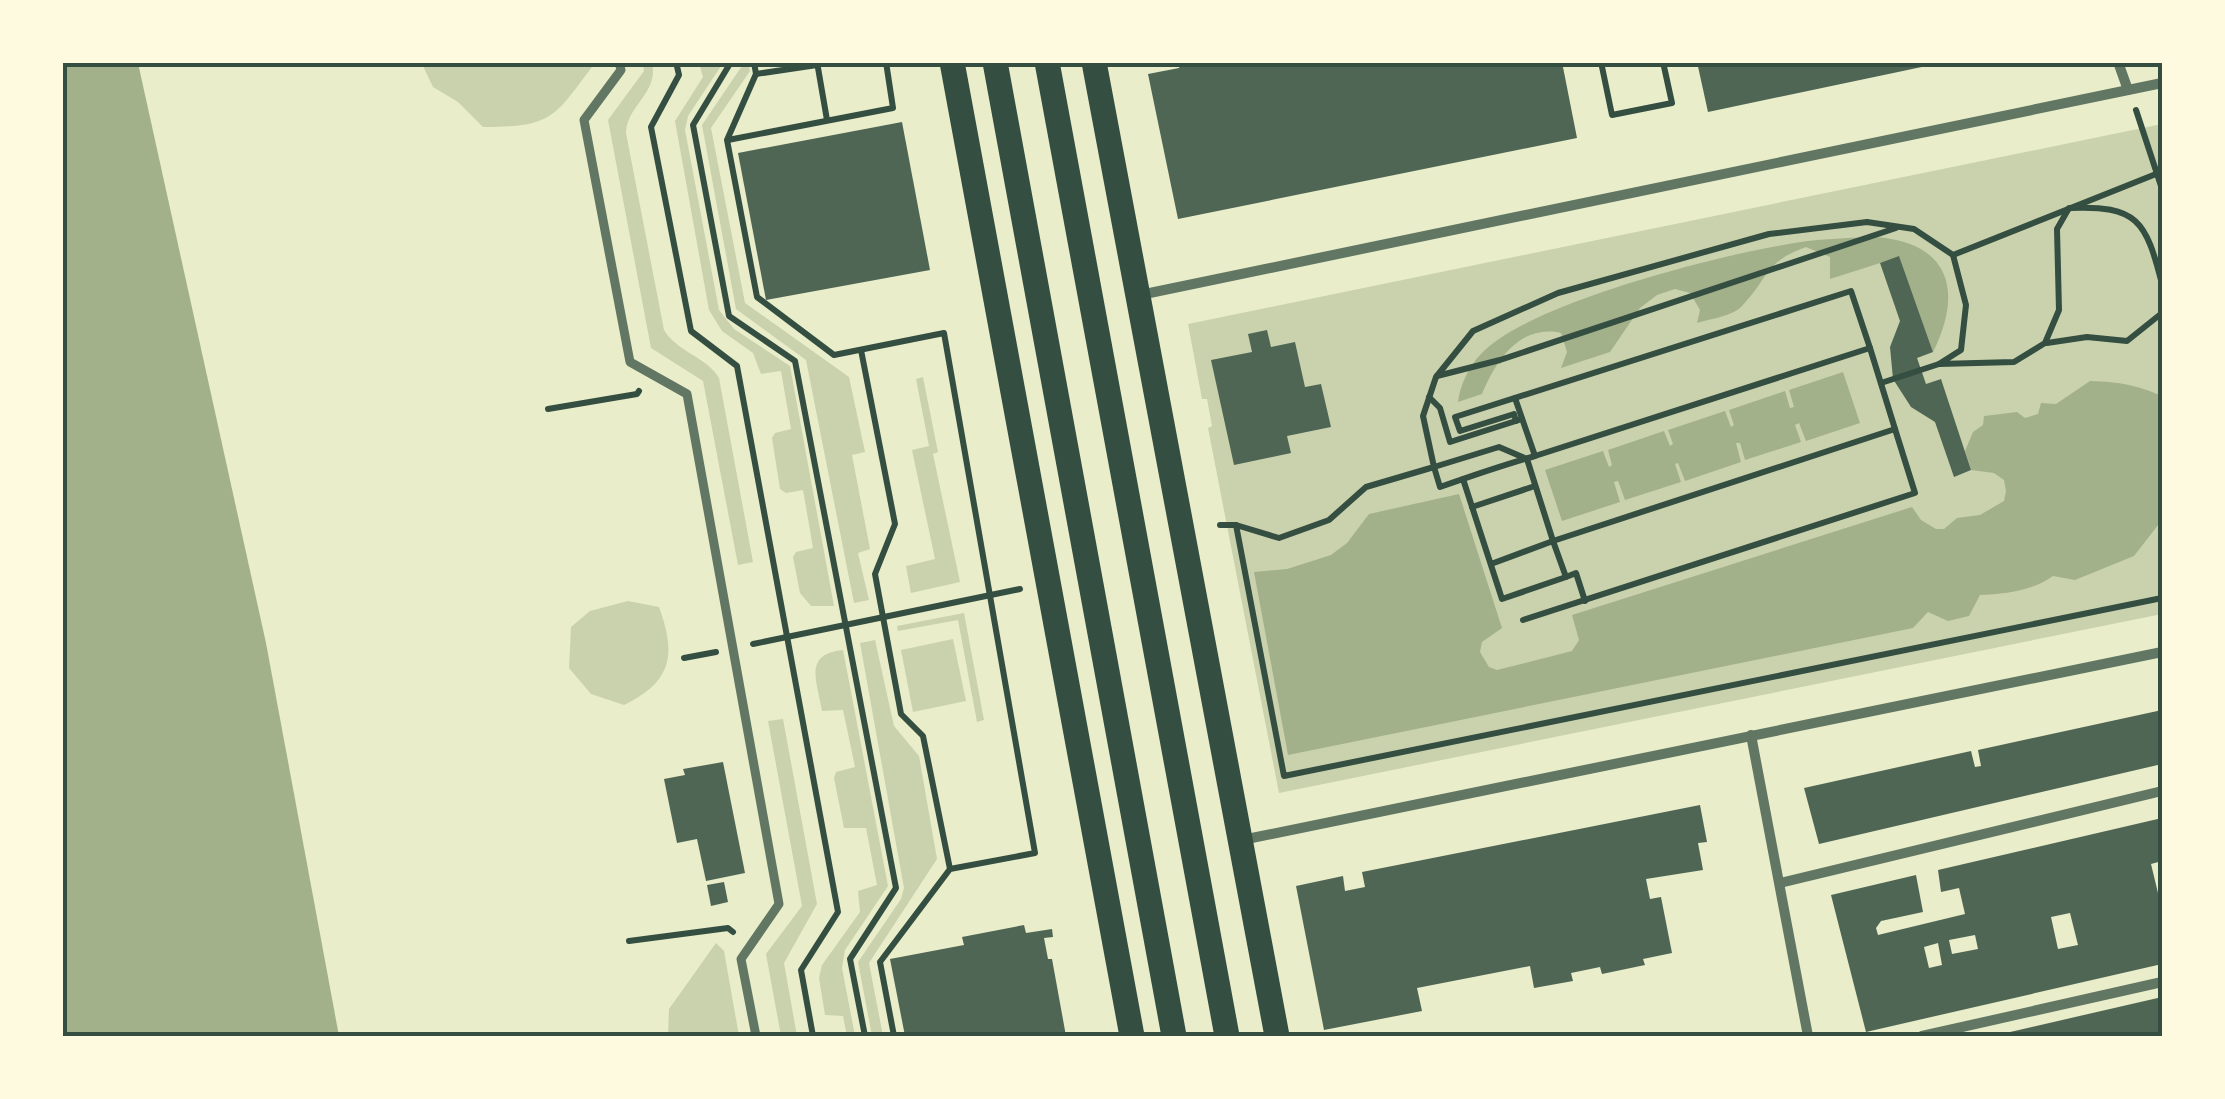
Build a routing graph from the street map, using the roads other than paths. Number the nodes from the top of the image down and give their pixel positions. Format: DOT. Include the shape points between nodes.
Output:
graph roads {
  1 [pos="619,62"];
  2 [pos="952,62"];
  3 [pos="995,62"];
  4 [pos="1047,62"];
  5 [pos="1094,62"];
  6 [pos="2118,62"];
  7 [pos="2162,82"];
  8 [pos="2128,90"];
  9 [pos="1138,295"];
  10 [pos="2162,652"];
  11 [pos="1751,735"];
  12 [pos="2162,791"];
  13 [pos="1242,840"];
  14 [pos="1780,884"];
  15 [pos="2162,982"];
  16 [pos="756,1036"];
  17 [pos="1132,1036"];
  18 [pos="1174,1036"];
  19 [pos="1227,1036"];
  20 [pos="1277,1036"];
  21 [pos="1808,1036"];
  22 [pos="1922,1036"];
  1 -- 16 [label="street" via="621,70 584,120 630,362 688,394 779,904 741,958"];
  2 -- 17 [label="main road"];
  3 -- 18 [label="main road"];
  4 -- 19 [label="main road"];
  5 -- 9 [label="main road"];
  6 -- 8 [label="street"];
  7 -- 8 [label="street"];
  8 -- 9 [label="street"];
  9 -- 13 [label="main road"];
  10 -- 11 [label="street"];
  11 -- 13 [label="street"];
  11 -- 14 [label="street"];
  12 -- 14 [label="street"];
  13 -- 20 [label="main road"];
  14 -- 21 [label="street"];
  15 -- 22 [label="street"];
}
